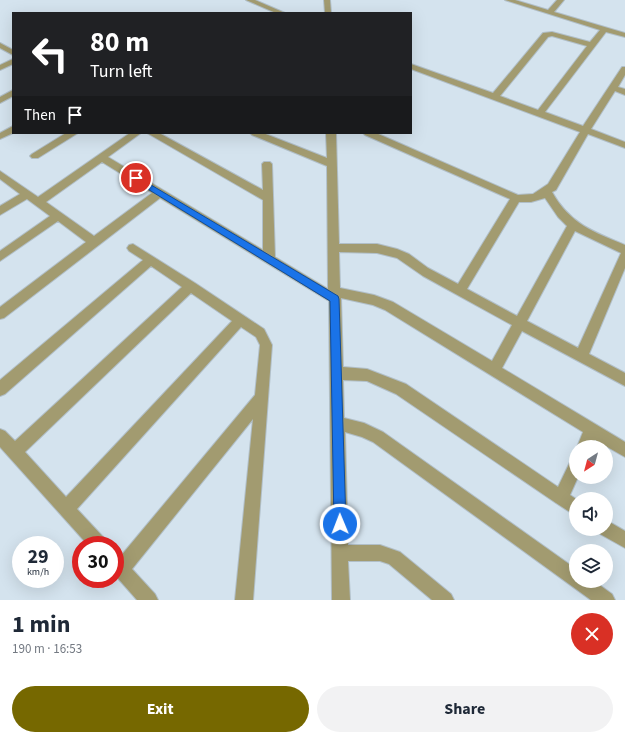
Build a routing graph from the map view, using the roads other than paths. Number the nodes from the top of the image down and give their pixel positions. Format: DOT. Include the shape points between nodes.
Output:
graph roads {
  1 [pos="249,0"];
  2 [pos="327,0"];
  3 [pos="508,0"];
  4 [pos="562,0"];
  5 [pos="517,1"];
  6 [pos="279,12"];
  7 [pos="328,12"];
  8 [pos="550,12"];
  9 [pos="605,28"];
  10 [pos="624,34"];
  11 [pos="0,45"];
  12 [pos="591,45"];
  13 [pos="12,52"];
  14 [pos="12,62"];
  15 [pos="412,66"];
  16 [pos="0,68"];
  17 [pos="625,69"];
  18 [pos="613,88"];
  19 [pos="625,92"];
  20 [pos="12,94"];
  21 [pos="494,97"];
  22 [pos="0,100"];
  23 [pos="539,114"];
  24 [pos="12,130"];
  25 [pos="585,132"];
  26 [pos="71,134"];
  27 [pos="135,134"];
  28 [pos="154,134"];
  29 [pos="260,134"];
  30 [pos="331,134"];
  31 [pos="370,134"];
  32 [pos="1,136"];
  33 [pos="279,138"];
  34 [pos="625,145"];
  35 [pos="35,156"];
  36 [pos="101,157"];
  37 [pos="267,164"];
  38 [pos="332,164"];
  39 [pos="0,174"];
  40 [pos="547,192"];
  41 [pos="159,193"];
  42 [pos="27,194"];
  43 [pos="268,198"];
  44 [pos="516,198"];
  45 [pos="38,202"];
  46 [pos="0,212"];
  47 [pos="58,216"];
  48 [pos="573,226"];
  49 [pos="94,242"];
  50 [pos="133,248"];
  51 [pos="334,248"];
  52 [pos="625,250"];
  53 [pos="625,255"];
  54 [pos="0,257"];
  55 [pos="269,259"];
  56 [pos="151,260"];
  57 [pos="191,286"];
  58 [pos="460,291"];
  59 [pos="335,296"];
  60 [pos="0,314"];
  61 [pos="241,319"];
  62 [pos="519,323"];
  63 [pos="581,356"];
  64 [pos="494,370"];
  65 [pos="336,373"];
  66 [pos="625,380"];
  67 [pos="0,389"];
  68 [pos="261,398"];
  69 [pos="337,423"];
  70 [pos="592,429"];
  71 [pos="0,436"];
  72 [pos="587,440"];
  73 [pos="625,450"];
  74 [pos="14,452"];
  75 [pos="569,480"];
  76 [pos="561,498"];
  77 [pos="569,503"];
  78 [pos="66,509"];
  79 [pos="613,532"];
  80 [pos="91,536"];
  81 [pos="625,540"];
  82 [pos="340,553"];
  83 [pos="124,559"];
  84 [pos="124,573"];
  85 [pos="569,574"];
  86 [pos="589,588"];
  87 [pos="149,600"];
  88 [pos="244,600"];
  89 [pos="341,600"];
  90 [pos="445,600"];
  91 [pos="606,600"];
  1 -- 6 [label="street"];
  2 -- 7 [label="street"];
  3 -- 5 [label="street"];
  4 -- 8 [label="street"];
  5 -- 8 [label="street"];
  8 -- 9 [label="street"];
  9 -- 10 [label="street"];
  9 -- 12 [label="street"];
  11 -- 13 [label="street"];
  12 -- 21 [label="street" via="552,34 546,35"];
  12 -- 23 [label="street"];
  14 -- 16 [label="street"];
  15 -- 21 [label="street"];
  17 -- 18 [label="street"];
  18 -- 19 [label="street"];
  18 -- 25 [label="street"];
  20 -- 22 [label="street"];
  21 -- 23 [label="street"];
  23 -- 25 [label="street"];
  24 -- 32 [label="street"];
  25 -- 34 [label="street"];
  25 -- 40 [label="street"];
  26 -- 35 [label="street"];
  27 -- 36 [label="street"];
  28 -- 43 [label="street"];
  29 -- 33 [label="street"];
  30 -- 38 [label="street"];
  31 -- 44 [label="street"];
  33 -- 38 [label="street"];
  36 -- 41 [label="street"];
  36 -- 45 [label="street"];
  37 -- 43 [label="street"];
  38 -- 51 [label="street"];
  39 -- 42 [label="street"];
  40 -- 44 [label="street" via="531,199"];
  40 -- 48 [label="street" via="559,214"];
  41 -- 49 [label="street"];
  41 -- 55 [label="street"];
  42 -- 45 [label="street"];
  42 -- 46 [label="street"];
  43 -- 55 [label="street"];
  44 -- 58 [label="street"];
  45 -- 47 [label="street"];
  47 -- 49 [label="street"];
  47 -- 54 [label="street"];
  48 -- 52 [label="street"];
  48 -- 62 [label="street"];
  49 -- 60 [label="street"];
  50 -- 56 [label="street"];
  51 -- 58 [label="street" via="390,250"];
  51 -- 59 [label="street"];
  53 -- 63 [label="street"];
  55 -- 59 [label="street"];
  56 -- 57 [label="street"];
  56 -- 67 [label="street"];
  57 -- 61 [label="street"];
  57 -- 74 [label="street"];
  58 -- 62 [label="street"];
  59 -- 64 [label="street" via="374,300 389,306"];
  59 -- 65 [label="street"];
  61 -- 68 [label="street" via="260,333 266,345"];
  61 -- 78 [label="street"];
  62 -- 63 [label="street"];
  62 -- 64 [label="street"];
  63 -- 66 [label="street"];
  64 -- 70 [label="street"];
  65 -- 69 [label="street"];
  65 -- 76 [label="street" via="367,375 400,389"];
  68 -- 83 [label="street"];
  68 -- 88 [label="street"];
  69 -- 82 [label="street"];
  69 -- 85 [label="street" via="364,430 378,437"];
  70 -- 72 [label="street"];
  70 -- 73 [label="street"];
  71 -- 74 [label="street"];
  74 -- 78 [label="street"];
  75 -- 76 [label="street"];
  76 -- 77 [label="street"];
  78 -- 80 [label="street"];
  79 -- 81 [label="street"];
  82 -- 89 [label="street"];
  82 -- 90 [label="street" via="380,553 394,558"];
  84 -- 87 [label="street"];
  86 -- 91 [label="street"];
}
